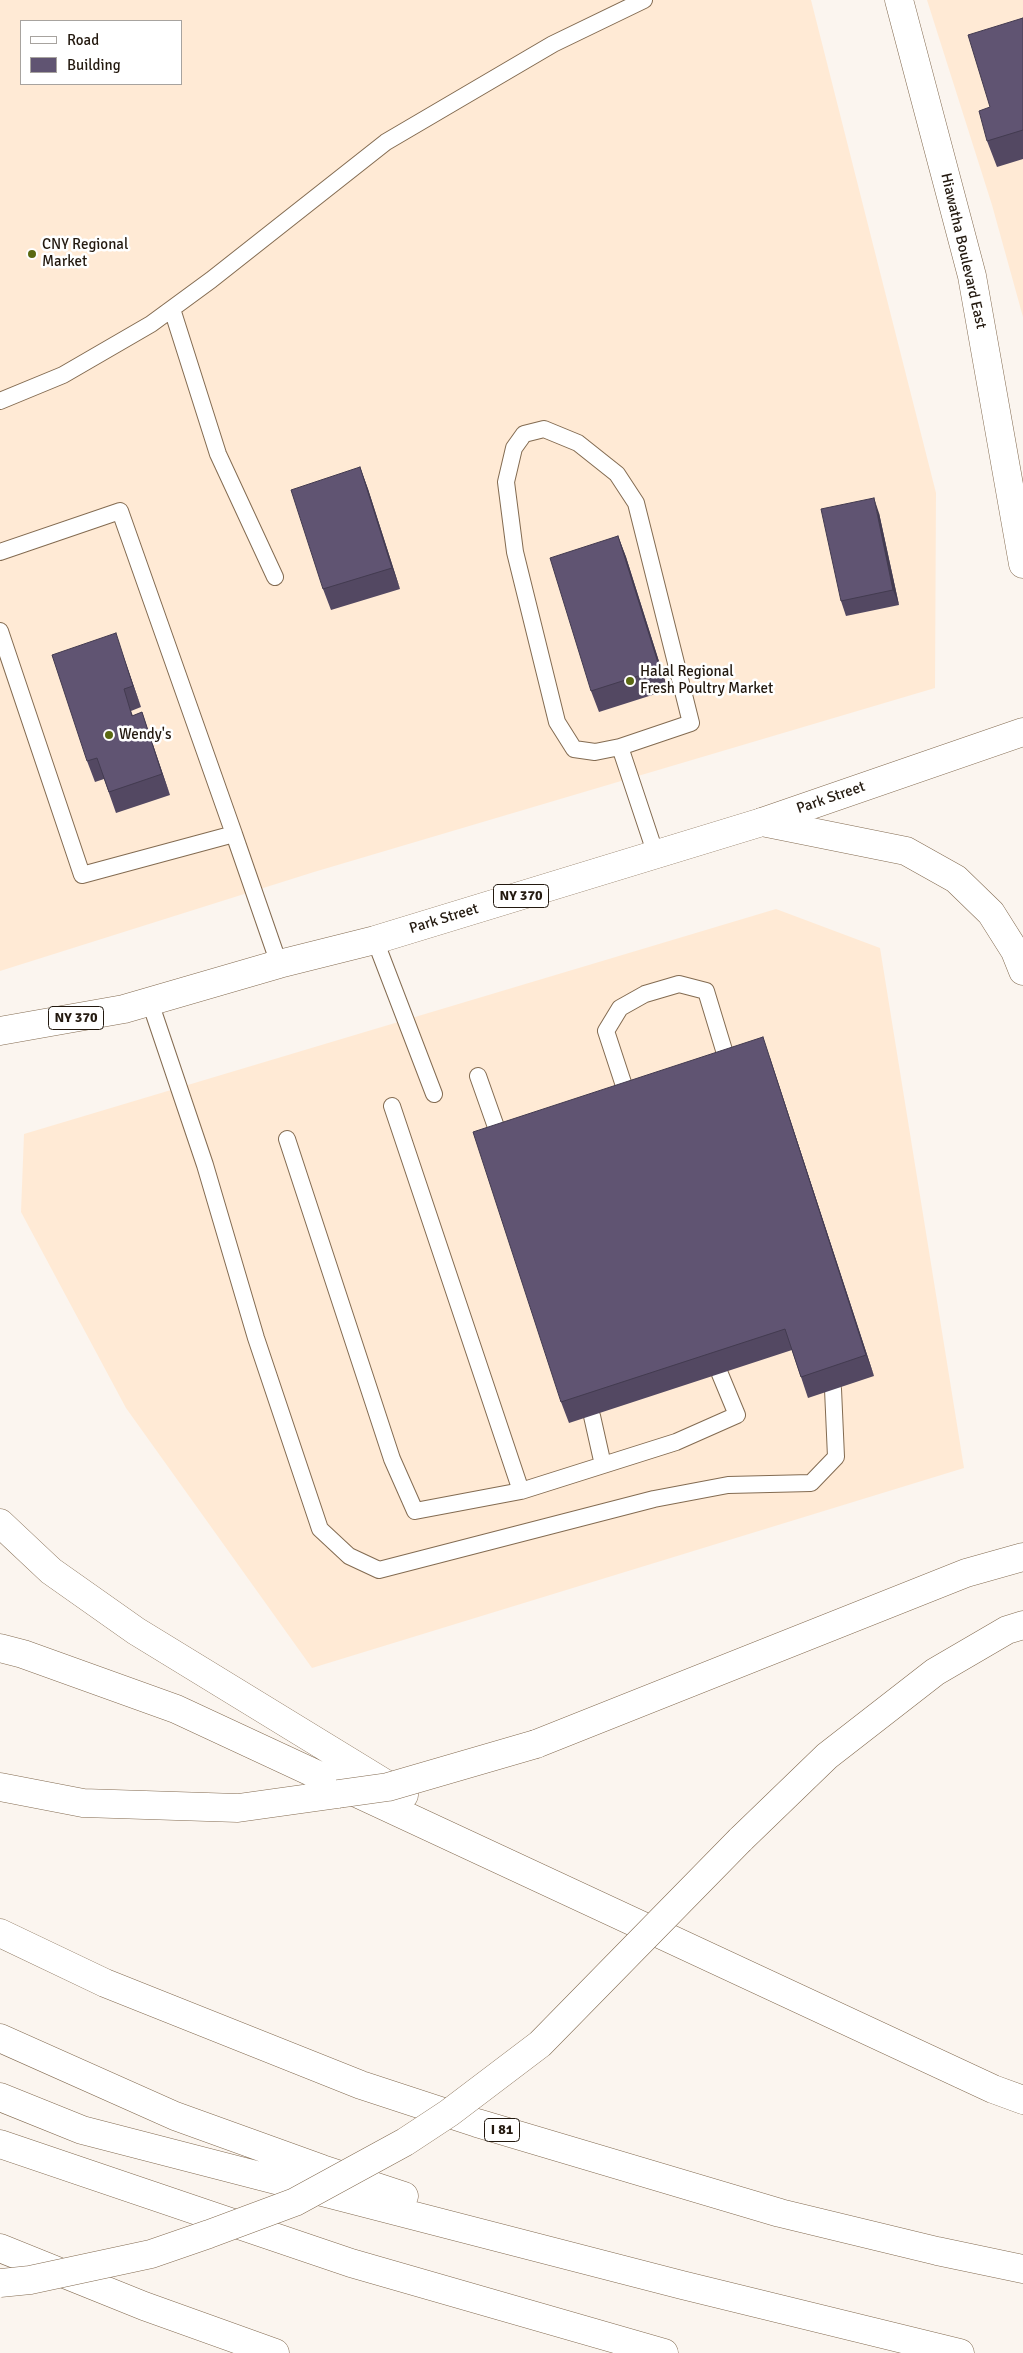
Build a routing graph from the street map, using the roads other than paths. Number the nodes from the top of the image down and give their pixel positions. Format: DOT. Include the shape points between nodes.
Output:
graph roads {
  1 [pos="644,0"];
  2 [pos="899,0"];
  3 [pos="172,309"];
  4 [pos="0,400"];
  5 [pos="0,552"];
  6 [pos="1023,564"];
  7 [pos="275,577"];
  8 [pos="0,631"];
  9 [pos="1023,732"];
  10 [pos="620,747"];
  11 [pos="762,822"];
  12 [pos="234,834"];
  13 [pos="656,855"];
  14 [pos="375,940"];
  15 [pos="279,964"];
  16 [pos="1023,971"];
  17 [pos="150,1002"];
  18 [pos="0,1031"];
  19 [pos="731,1071"];
  20 [pos="478,1076"];
  21 [pos="434,1094"];
  22 [pos="630,1104"];
  23 [pos="392,1106"];
  24 [pos="287,1139"];
  25 [pos="502,1146"];
  26 [pos="720,1374"];
  27 [pos="833,1389"];
  28 [pos="592,1416"];
  29 [pos="603,1465"];
  30 [pos="521,1491"];
  31 [pos="0,1523"];
  32 [pos="1023,1557"];
  33 [pos="1023,1625"];
  34 [pos="0,1648"];
  35 [pos="0,1787"];
  36 [pos="529,1872"];
  37 [pos="0,1933"];
  38 [pos="0,2038"];
  39 [pos="0,2097"];
  40 [pos="1023,2100"];
  41 [pos="0,2144"];
  42 [pos="0,2248"];
  43 [pos="1023,2269"];
  44 [pos="0,2283"];
  45 [pos="682,2285"];
  46 [pos="275,2353"];
  47 [pos="664,2353"];
  48 [pos="960,2353"];
  1 -- 3 [label="lane" via="553,44 386,142"];
  2 -- 6 [label="main road, Hiawatha Boulevard East" via="972,276"];
  3 -- 4 [label="lane" via="63,375"];
  3 -- 7 [label="lane" via="218,454"];
  5 -- 12 [label="lane" via="120,511"];
  8 -- 12 [label="lane" via="82,874"];
  9 -- 11 [label="main road, Park Street / NY 370"];
  10 -- 10 [label="lane" via="595,752 574,749 557,722 515,552 506,482 514,448 524,434 544,429 578,443 617,474 636,503 691,723"];
  10 -- 13 [label="lane"];
  11 -- 13 [label="main road, Park Street / NY 370"];
  11 -- 16 [label="main road" via="906,851 956,879 991,912 1015,951"];
  12 -- 15 [label="lane"];
  13 -- 14 [label="main road, Park Street / NY 370"];
  14 -- 15 [label="main road, Park Street / NY 370"];
  14 -- 21 [label="lane"];
  15 -- 17 [label="main road, Park Street / NY 370"];
  17 -- 18 [label="main road, Park Street / NY 370" via="124,1010"];
  17 -- 27 [label="lane" via="320,1529 349,1556 379,1570 654,1498 728,1484 811,1483 836,1458"];
  19 -- 22 [label="lane" via="706,991 679,984 645,994 620,1008 606,1031"];
  20 -- 25 [label="lane"];
  23 -- 30 [label="lane"];
  24 -- 30 [label="lane" via="392,1459 415,1511"];
  26 -- 29 [label="lane" via="737,1415 676,1442"];
  28 -- 29 [label="lane"];
  29 -- 30 [label="lane"];
  31 -- 36 [label="main road" via="52,1571 136,1631"];
  32 -- 35 [label="main road, bridge" via="966,1573 536,1744 388,1787 238,1808 83,1803"];
  33 -- 44 [label="main road, bridge" via="1007,1630 935,1672 827,1756 540,2044 405,2142 295,2202 152,2254 30,2280"];
  34 -- 36 [label="main road" via="176,1709"];
  36 -- 40 [label="main road" via="984,2085"];
  37 -- 43 [label="main road, I 81" via="105,1983 379,2091 780,2213 937,2252"];
  38 -- 45 [label="main road" via="175,2116 322,2169"];
  39 -- 45 [label="main road" via="82,2130"];
  41 -- 47 [label="main road" via="351,2263"];
  42 -- 46 [label="main road" via="144,2306"];
  45 -- 48 [label="main road"];
}
